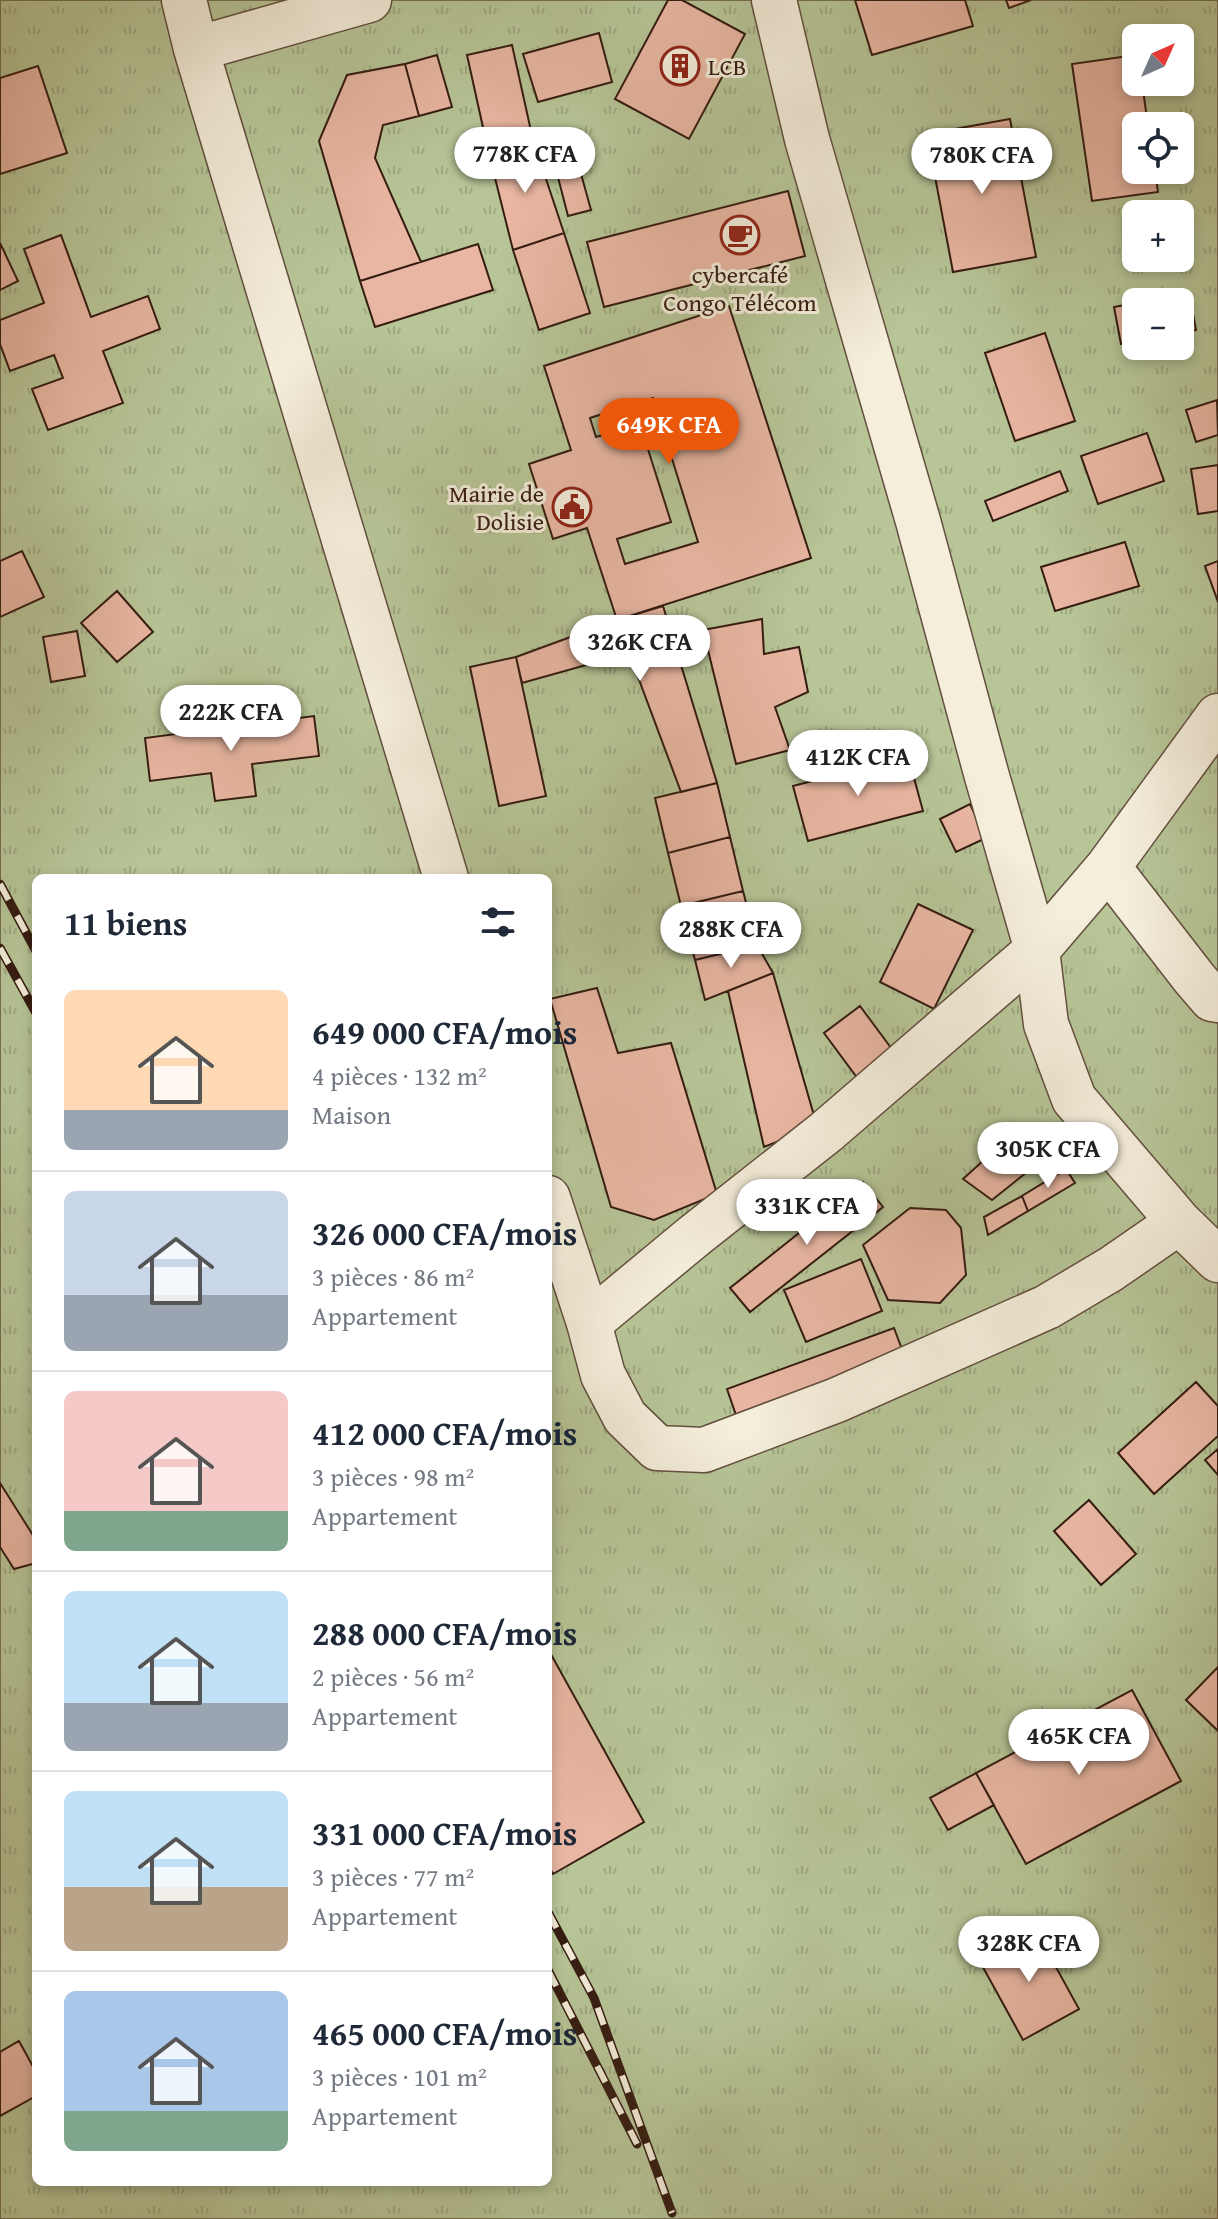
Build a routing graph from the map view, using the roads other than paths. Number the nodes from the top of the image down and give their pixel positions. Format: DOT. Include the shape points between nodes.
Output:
graph roads {
  1 [pos="184,0"];
  2 [pos="369,0"];
  3 [pos="774,0"];
  4 [pos="196,49"];
  5 [pos="1218,716"];
  6 [pos="1108,867"];
  7 [pos="445,874"];
  8 [pos="1037,950"];
  9 [pos="1218,1000"];
  10 [pos="552,1210"];
  11 [pos="1179,1222"];
  12 [pos="1218,1260"];
  13 [pos="589,1323"];
  1 -- 4 [label="street"];
  2 -- 4 [label="street"];
  3 -- 8 [label="street" via="807,139"];
  4 -- 7 [label="street"];
  5 -- 6 [label="street"];
  6 -- 8 [label="street"];
  6 -- 9 [label="street" via="1194,978"];
  8 -- 11 [label="street" via="1046,1024 1074,1099"];
  8 -- 13 [label="street" via="826,1132"];
  10 -- 13 [label="street"];
  11 -- 12 [label="street"];
  11 -- 13 [label="street" via="1047,1307 837,1400 704,1450 657,1448 625,1417 603,1375"];
}
